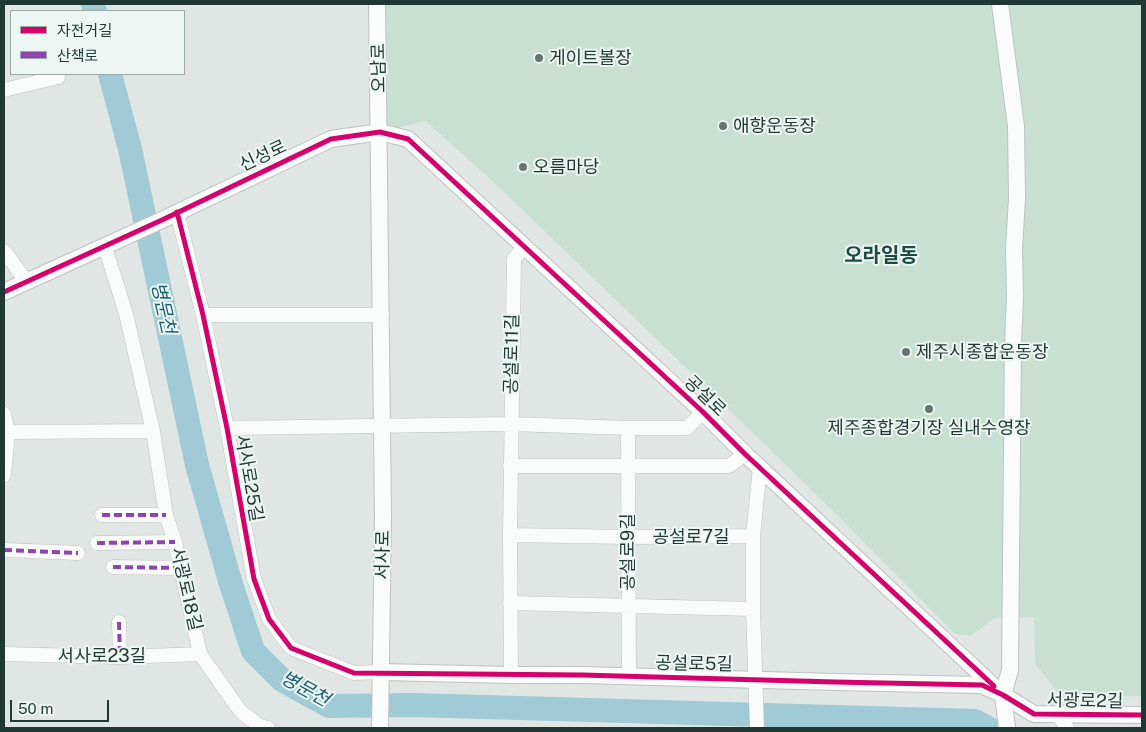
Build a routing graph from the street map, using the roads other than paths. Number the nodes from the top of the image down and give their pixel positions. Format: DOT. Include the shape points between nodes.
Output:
graph roads {
  1 [pos="378,4"];
  2 [pos="1000,4"];
  3 [pos="58,78"];
  4 [pos="4,90"];
  5 [pos="380,132"];
  6 [pos="178,212"];
  7 [pos="109,245"];
  8 [pos="524,246"];
  9 [pos="4,251"];
  10 [pos="27,282"];
  11 [pos="4,292"];
  12 [pos="203,315"];
  13 [pos="382,315"];
  14 [pos="704,412"];
  15 [pos="4,414"];
  16 [pos="511,424"];
  17 [pos="382,426"];
  18 [pos="226,428"];
  19 [pos="628,428"];
  20 [pos="153,431"];
  21 [pos="8,432"];
  22 [pos="745,454"];
  23 [pos="510,466"];
  24 [pos="628,467"];
  25 [pos="760,467"];
  26 [pos="4,470"];
  27 [pos="4,475"];
  28 [pos="102,515"];
  29 [pos="166,515"];
  30 [pos="510,535"];
  31 [pos="753,536"];
  32 [pos="628,537"];
  33 [pos="175,542"];
  34 [pos="97,543"];
  35 [pos="4,550"];
  36 [pos="78,552"];
  37 [pos="113,567"];
  38 [pos="181,568"];
  39 [pos="510,603"];
  40 [pos="628,606"];
  41 [pos="753,609"];
  42 [pos="119,622"];
  43 [pos="4,654"];
  44 [pos="200,654"];
  45 [pos="120,657"];
  46 [pos="511,675"];
  47 [pos="629,676"];
  48 [pos="381,678"];
  49 [pos="755,685"];
  50 [pos="1003,695"];
  51 [pos="1142,715"];
  52 [pos="1063,722"];
  53 [pos="1007,727"];
  54 [pos="263,728"];
  55 [pos="380,728"];
  56 [pos="757,728"];
  1 -- 5 [label="street, 오남로"];
  2 -- 50 [label="street" via="1016,126 1010,670"];
  3 -- 4 [label="street"];
  5 -- 6 [label="street, 신성로" via="331,139"];
  5 -- 8 [label="street, 공설로" via="408,139"];
  5 -- 13 [label="street, 서사로"];
  6 -- 7 [label="street, 신성로"];
  6 -- 12 [label="street, 서사로25길"];
  7 -- 10 [label="street"];
  7 -- 20 [label="street, 서광로18길"];
  8 -- 14 [label="street, 공설로"];
  8 -- 16 [label="street, 공설로11길" via="514,259"];
  9 -- 10 [label="street"];
  10 -- 11 [label="street"];
  12 -- 13 [label="street"];
  12 -- 18 [label="street, 서사로25길"];
  13 -- 17 [label="street, 서사로"];
  14 -- 19 [label="street" via="687,428"];
  14 -- 22 [label="street, 공설로"];
  15 -- 21 [label="street"];
  16 -- 17 [label="street"];
  16 -- 19 [label="street"];
  16 -- 23 [label="street, 공설로11길"];
  17 -- 18 [label="street"];
  17 -- 48 [label="street, 서사로"];
  18 -- 48 [label="street, 서사로25길" via="254,580 269,619 291,648 354,673"];
  19 -- 24 [label="street, 공설로9길"];
  20 -- 21 [label="street"];
  20 -- 29 [label="street, 서광로18길"];
  21 -- 26 [label="street"];
  22 -- 24 [label="street" via="729,466"];
  22 -- 25 [label="street, 공설로"];
  23 -- 24 [label="street"];
  23 -- 30 [label="street, 공설로11길"];
  24 -- 32 [label="street, 공설로9길"];
  25 -- 31 [label="street, 공설로7길"];
  25 -- 50 [label="street, 공설로"];
  26 -- 27 [label="street"];
  28 -- 29 [label="street"];
  29 -- 33 [label="street, 서광로18길"];
  30 -- 32 [label="street"];
  30 -- 39 [label="street, 공설로11길"];
  31 -- 32 [label="street, 공설로7길"];
  31 -- 41 [label="street, 공설로7길"];
  32 -- 40 [label="street, 공설로9길"];
  33 -- 34 [label="street"];
  33 -- 38 [label="street, 서광로18길"];
  35 -- 36 [label="street"];
  37 -- 38 [label="street"];
  38 -- 44 [label="street, 서광로18길"];
  39 -- 40 [label="street"];
  39 -- 46 [label="street, 공설로11길"];
  40 -- 41 [label="street"];
  40 -- 47 [label="street, 공설로9길"];
  41 -- 49 [label="street, 공설로7길"];
  42 -- 45 [label="street"];
  43 -- 45 [label="street, 서사로23길"];
  44 -- 45 [label="street, 서사로23길"];
  44 -- 54 [label="street, 서광로18길" via="241,712"];
  46 -- 47 [label="street, 공설로5길"];
  46 -- 48 [label="street, 공설로5길"];
  47 -- 49 [label="street, 공설로5길"];
  48 -- 55 [label="street, 서사로"];
  49 -- 50 [label="street, 공설로5길" via="982,684"];
  49 -- 56 [label="street, 공설로7길"];
  50 -- 52 [label="street, 서광로2길" via="1034,714"];
  50 -- 53 [label="street"];
  51 -- 52 [label="street, 서광로2길"];
}
